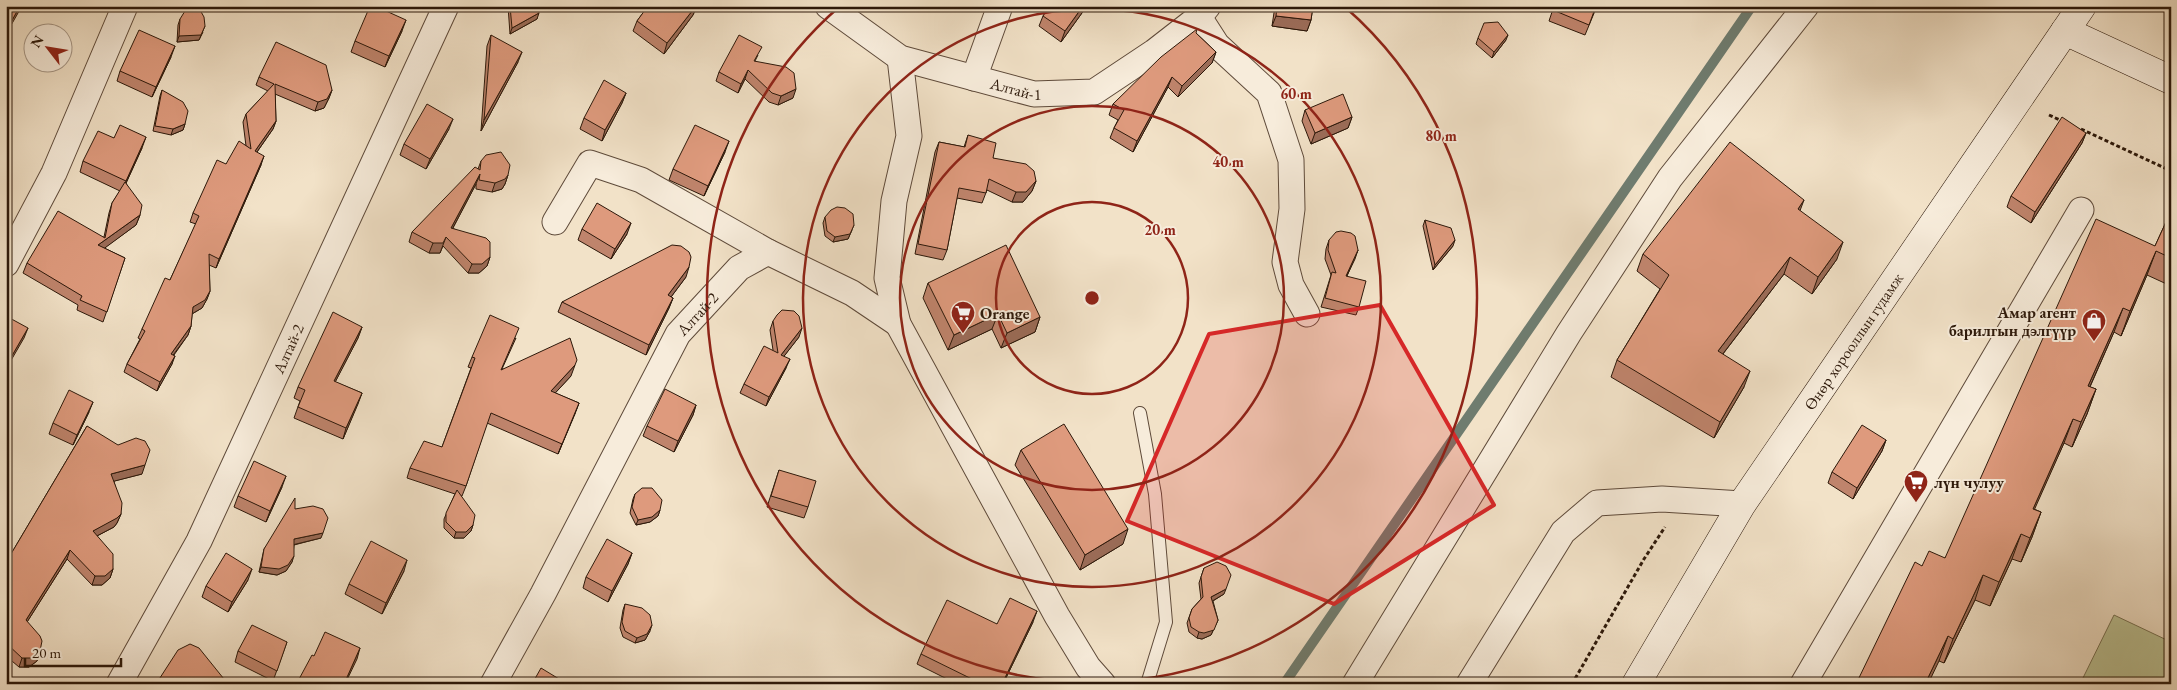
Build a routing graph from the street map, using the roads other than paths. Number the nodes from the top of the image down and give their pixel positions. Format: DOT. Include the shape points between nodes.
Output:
graph roads {
  1 [pos="125,6"];
  2 [pos="446,6"];
  3 [pos="828,6"];
  4 [pos="1000,6"];
  5 [pos="1806,6"];
  6 [pos="2082,6"];
  7 [pos="1204,12"];
  8 [pos="2065,31"];
  9 [pos="900,58"];
  10 [pos="974,78"];
  11 [pos="2171,80"];
  12 [pos="2081,210"];
  13 [pos="555,222"];
  14 [pos="768,252"];
  15 [pos="6,264"];
  16 [pos="1307,314"];
  17 [pos="898,324"];
  18 [pos="1140,413"];
  19 [pos="1742,504"];
  20 [pos="119,684"];
  21 [pos="493,684"];
  22 [pos="1103,684"];
  23 [pos="1147,684"];
  24 [pos="1355,684"];
  25 [pos="1469,684"];
  26 [pos="1636,684"];
  27 [pos="1803,684"];
  1 -- 15 [label="street" via="54,173"];
  2 -- 20 [label="street, Алтай-2" via="199,541"];
  3 -- 9 [label="street, Алтай-1"];
  4 -- 10 [label="street"];
  5 -- 24 [label="street" via="1670,178 1569,333"];
  6 -- 8 [label="main road, Өнөр хорооллын гудамж"];
  7 -- 10 [label="street, Алтай-1" via="1154,52 1094,92 1034,94"];
  7 -- 16 [label="street, Алтай-1" via="1217,45 1269,93 1291,160 1292,209 1285,262 1291,285"];
  8 -- 11 [label="main road"];
  8 -- 19 [label="main road, Өнөр хорооллын гудамж"];
  9 -- 10 [label="street, Алтай-1"];
  9 -- 17 [label="street" via="909,136 894,202 887,278"];
  12 -- 27 [label="street"];
  13 -- 14 [label="street" via="590,163 641,180"];
  14 -- 17 [label="street" via="852,293"];
  14 -- 21 [label="street, Алтай-2" via="739,268 678,334"];
  17 -- 22 [label="street" via="1057,616 1088,668"];
  18 -- 23 [label="lane" via="1155,494 1166,622"];
  19 -- 25 [label="street" via="1662,499 1597,503 1563,532"];
  19 -- 26 [label="main road, Өнөр хорооллын гудамж"];
}
